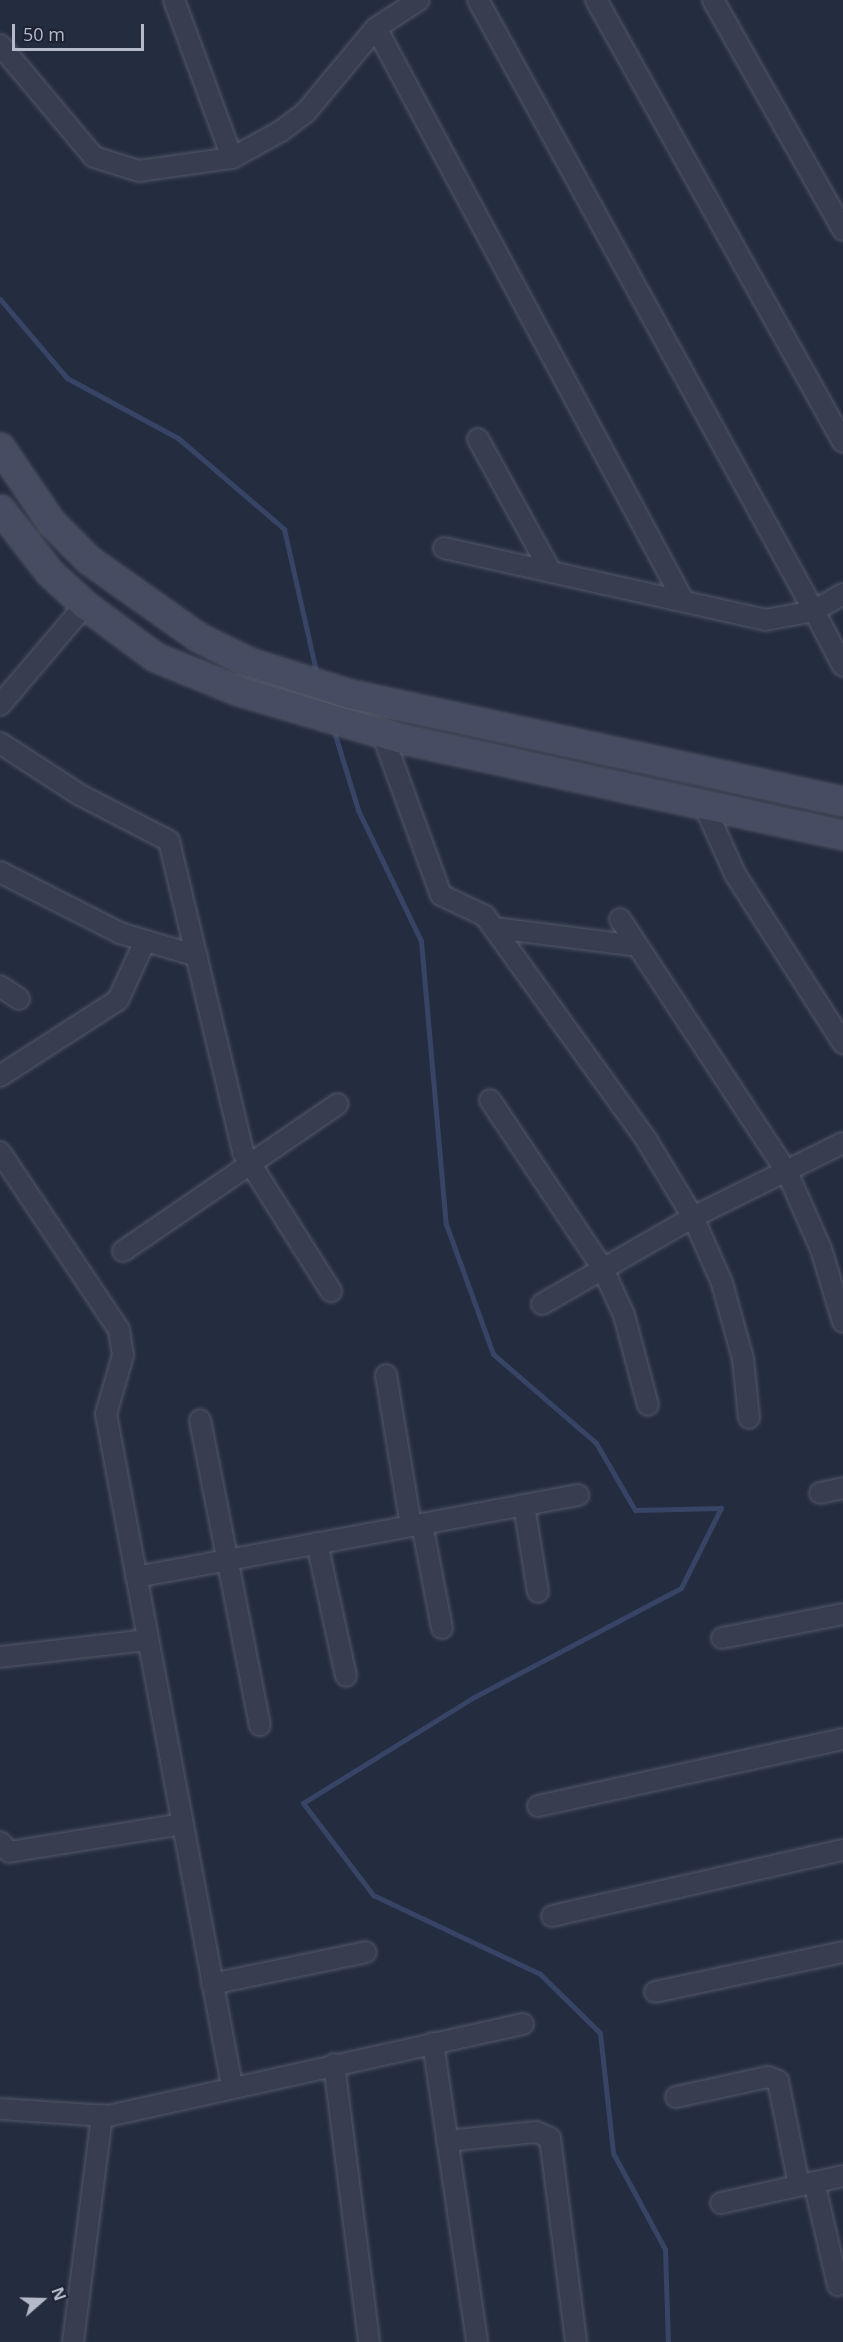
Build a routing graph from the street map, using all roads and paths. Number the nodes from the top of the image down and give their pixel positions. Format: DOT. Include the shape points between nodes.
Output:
graph roads {
  1 [pos="174,0"];
  2 [pos="419,0"];
  3 [pos="478,0"];
  4 [pos="596,0"];
  5 [pos="713,0"];
  6 [pos="376,28"];
  7 [pos="0,45"];
  8 [pos="232,158"];
  9 [pos="843,230"];
  10 [pos="478,439"];
  11 [pos="843,442"];
  12 [pos="0,447"];
  13 [pos="0,509"];
  14 [pos="444,548"];
  15 [pos="551,572"];
  16 [pos="843,594"];
  17 [pos="684,602"];
  18 [pos="85,605"];
  19 [pos="814,611"];
  20 [pos="843,666"];
  21 [pos="0,705"];
  22 [pos="373,730"];
  23 [pos="555,736"];
  24 [pos="0,743"];
  25 [pos="546,772"];
  26 [pos="843,801"];
  27 [pos="704,805"];
  28 [pos="843,835"];
  29 [pos="0,872"];
  30 [pos="620,919"];
  31 [pos="495,928"];
  32 [pos="145,941"];
  33 [pos="637,946"];
  34 [pos="196,956"];
  35 [pos="0,986"];
  36 [pos="19,999"];
  37 [pos="843,1043"];
  38 [pos="0,1076"];
  39 [pos="490,1100"];
  40 [pos="338,1104"];
  41 [pos="843,1143"];
  42 [pos="0,1152"];
  43 [pos="248,1162"];
  44 [pos="787,1172"];
  45 [pos="693,1217"];
  46 [pos="123,1251"];
  47 [pos="602,1267"];
  48 [pos="331,1291"];
  49 [pos="542,1304"];
  50 [pos="843,1322"];
  51 [pos="386,1375"];
  52 [pos="648,1405"];
  53 [pos="749,1418"];
  54 [pos="200,1420"];
  55 [pos="843,1488"];
  56 [pos="820,1493"];
  57 [pos="578,1495"];
  58 [pos="524,1505"];
  59 [pos="417,1525"];
  60 [pos="317,1543"];
  61 [pos="227,1560"];
  62 [pos="136,1577"];
  63 [pos="538,1592"];
  64 [pos="843,1614"];
  65 [pos="442,1628"];
  66 [pos="722,1638"];
  67 [pos="148,1640"];
  68 [pos="0,1658"];
  69 [pos="346,1676"];
  70 [pos="260,1725"];
  71 [pos="843,1739"];
  72 [pos="538,1806"];
  73 [pos="182,1824"];
  74 [pos="0,1842"];
  75 [pos="843,1850"];
  76 [pos="552,1916"];
  77 [pos="366,1952"];
  78 [pos="843,1952"];
  79 [pos="213,1984"];
  80 [pos="655,1992"];
  81 [pos="523,2024"];
  82 [pos="433,2043"];
  83 [pos="334,2064"];
  84 [pos="232,2085"];
  85 [pos="676,2097"];
  86 [pos="0,2112"];
  87 [pos="102,2115"];
  88 [pos="447,2141"];
  89 [pos="843,2176"];
  90 [pos="807,2183"];
  91 [pos="721,2203"];
  92 [pos="838,2285"];
  93 [pos="73,2342"];
  94 [pos="369,2342"];
  95 [pos="477,2342"];
  96 [pos="576,2342"];
  1 -- 8 [label="street"];
  2 -- 6 [label="street"];
  3 -- 19 [label="street"];
  4 -- 11 [label="street"];
  5 -- 9 [label="street"];
  6 -- 8 [label="street" via="306,112"];
  6 -- 17 [label="street"];
  7 -- 8 [label="street" via="94,157 139,171"];
  10 -- 15 [label="street"];
  12 -- 23 [label="street" via="51,522 147,605 198,637 308,683"];
  13 -- 18 [label="street" via="50,573"];
  14 -- 15 [label="street"];
  15 -- 17 [label="street"];
  16 -- 19 [label="street"];
  17 -- 19 [label="street" via="765,620"];
  18 -- 21 [label="street"];
  18 -- 22 [label="street" via="155,657 236,690"];
  19 -- 20 [label="street"];
  22 -- 25 [label="street"];
  22 -- 31 [label="street" via="441,895 485,916"];
  23 -- 25 [label="street"];
  23 -- 26 [label="street"];
  24 -- 34 [label="street" via="169,841"];
  25 -- 27 [label="street"];
  27 -- 28 [label="street"];
  27 -- 37 [label="street" via="735,874"];
  29 -- 32 [label="street"];
  30 -- 33 [label="street"];
  31 -- 33 [label="street"];
  31 -- 45 [label="street" via="647,1141"];
  32 -- 34 [label="street"];
  32 -- 38 [label="street" via="118,1000"];
  33 -- 44 [label="street"];
  34 -- 43 [label="street"];
  35 -- 36 [label="street"];
  39 -- 47 [label="street"];
  40 -- 43 [label="street"];
  41 -- 44 [label="street"];
  42 -- 62 [label="street" via="119,1330 123,1355 106,1414"];
  43 -- 46 [label="street"];
  43 -- 48 [label="street"];
  44 -- 45 [label="street"];
  44 -- 50 [label="street" via="821,1249"];
  45 -- 47 [label="street"];
  45 -- 53 [label="street" via="728,1305 743,1359"];
  47 -- 49 [label="street"];
  47 -- 52 [label="street" via="624,1315"];
  51 -- 59 [label="street"];
  54 -- 61 [label="street"];
  55 -- 56 [label="street"];
  57 -- 58 [label="street"];
  58 -- 59 [label="street"];
  58 -- 63 [label="street"];
  59 -- 60 [label="street"];
  59 -- 65 [label="street"];
  60 -- 61 [label="street"];
  60 -- 69 [label="street"];
  61 -- 62 [label="street"];
  61 -- 70 [label="street"];
  62 -- 67 [label="street"];
  64 -- 66 [label="street"];
  67 -- 68 [label="street"];
  67 -- 73 [label="street"];
  71 -- 72 [label="street"];
  73 -- 74 [label="street" via="9,1852"];
  73 -- 79 [label="street"];
  75 -- 76 [label="street"];
  77 -- 79 [label="street"];
  78 -- 80 [label="street"];
  79 -- 84 [label="street"];
  81 -- 82 [label="street"];
  82 -- 83 [label="street"];
  82 -- 88 [label="street"];
  83 -- 84 [label="street"];
  83 -- 94 [label="street"];
  84 -- 87 [label="street"];
  85 -- 90 [label="street" via="768,2078 778,2080"];
  86 -- 87 [label="street"];
  87 -- 93 [label="street"];
  88 -- 95 [label="street"];
  88 -- 96 [label="street" via="536,2132 550,2138"];
  89 -- 90 [label="street"];
  90 -- 91 [label="street"];
  90 -- 92 [label="street"];
}
